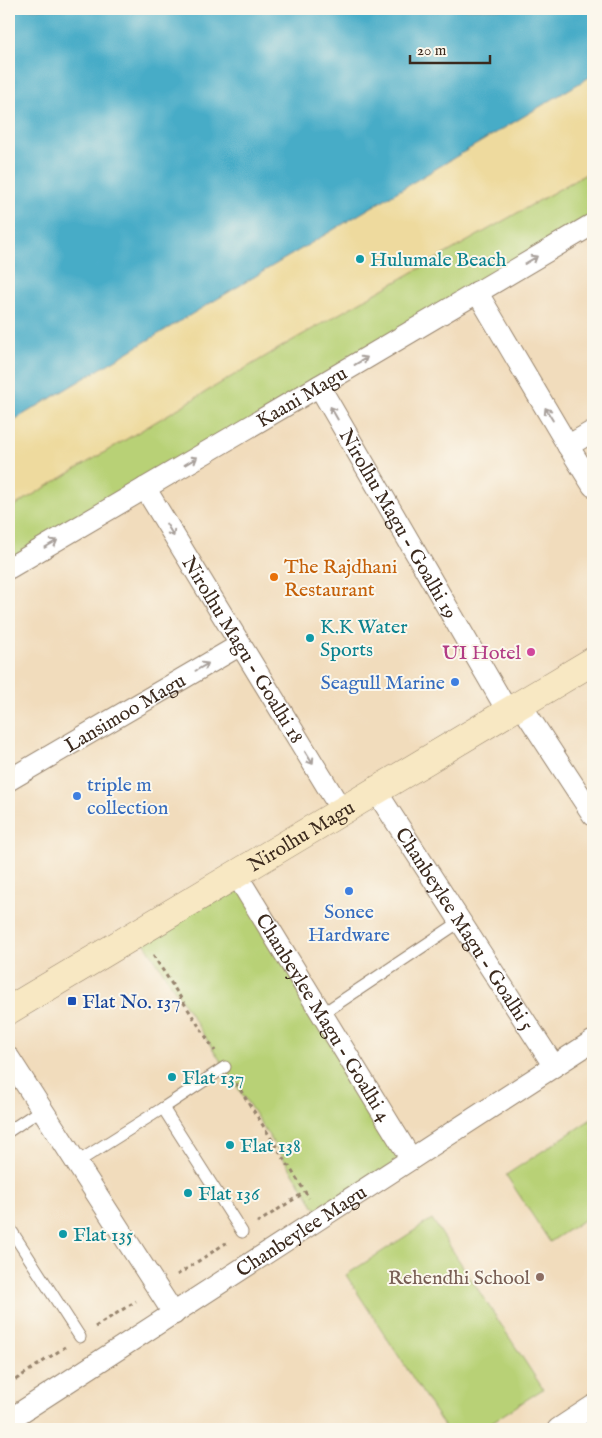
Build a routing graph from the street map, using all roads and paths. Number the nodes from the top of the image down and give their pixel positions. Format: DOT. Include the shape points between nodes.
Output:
graph roads {
  1 [pos="593,224"];
  2 [pos="477,292"];
  3 [pos="319,386"];
  4 [pos="593,432"];
  5 [pos="568,446"];
  6 [pos="593,486"];
  7 [pos="145,488"];
  8 [pos="9,568"];
  9 [pos="240,644"];
  10 [pos="593,661"];
  11 [pos="514,709"];
  12 [pos="9,780"];
  13 [pos="376,791"];
  14 [pos="342,811"];
  15 [pos="593,815"];
  16 [pos="236,874"];
  17 [pos="461,921"];
  18 [pos="9,1010"];
  19 [pos="322,1014"];
  20 [pos="593,1041"];
  21 [pos="9,1058"];
  22 [pos="554,1066"];
  23 [pos="225,1067"];
  24 [pos="163,1108"];
  25 [pos="42,1109"];
  26 [pos="9,1131"];
  27 [pos="411,1159"];
  28 [pos="76,1163"];
  29 [pos="9,1227"];
  30 [pos="242,1232"];
  31 [pos="174,1314"];
  32 [pos="80,1337"];
  33 [pos="587,1417"];
  34 [pos="9,1422"];
  35 [pos="12,1429"];
  36 [pos="558,1429"];
  2 -- 1 [label="street, Kaani Magu, one-way"];
  3 -- 2 [label="street, Kaani Magu, one-way"];
  5 -- 2 [label="street, one-way"];
  7 -- 3 [label="street, Kaani Magu, one-way"];
  11 -- 3 [label="street, Nirolhu Magu - Goalhi 19, one-way"];
  4 -- 5 [label="street"];
  5 -- 6 [label="street"];
  8 -- 7 [label="street, Kaani Magu, one-way"];
  7 -- 9 [label="street, Nirolhu Magu - Goalhi 18, one-way"];
  12 -- 9 [label="street, Lansimoo Magu, one-way"];
  9 -- 14 [label="street, Nirolhu Magu - Goalhi 18, one-way"];
  10 -- 11 [label="street, Nirolhu Magu"];
  11 -- 13 [label="street, Nirolhu Magu"];
  11 -- 15 [label="street, Nirolhu Magu - Goalhi 19"];
  13 -- 14 [label="street, Nirolhu Magu"];
  13 -- 17 [label="street, Chanbeylee Magu - Goalhi 5"];
  14 -- 16 [label="street, Nirolhu Magu"];
  16 -- 18 [label="street, Nirolhu Magu"];
  16 -- 19 [label="street, Chanbeylee Magu - Goalhi 4"];
  17 -- 19 [label="lane"];
  17 -- 22 [label="street, Chanbeylee Magu - Goalhi 5"];
  19 -- 27 [label="street, Chanbeylee Magu - Goalhi 4"];
  20 -- 22 [label="street, Chanbeylee Magu"];
  21 -- 25 [label="street"];
  22 -- 27 [label="street, Chanbeylee Magu"];
  23 -- 24 [label="lane"];
  24 -- 28 [label="lane"];
  24 -- 30 [label="lane"];
  25 -- 26 [label="lane"];
  25 -- 28 [label="street"];
  27 -- 31 [label="street, Chanbeylee Magu"];
  28 -- 31 [label="street"];
  29 -- 32 [label="lane"];
  31 -- 34 [label="street, Chanbeylee Magu"];
  33 -- 36 [label="street"];
  34 -- 35 [label="street"];
}
